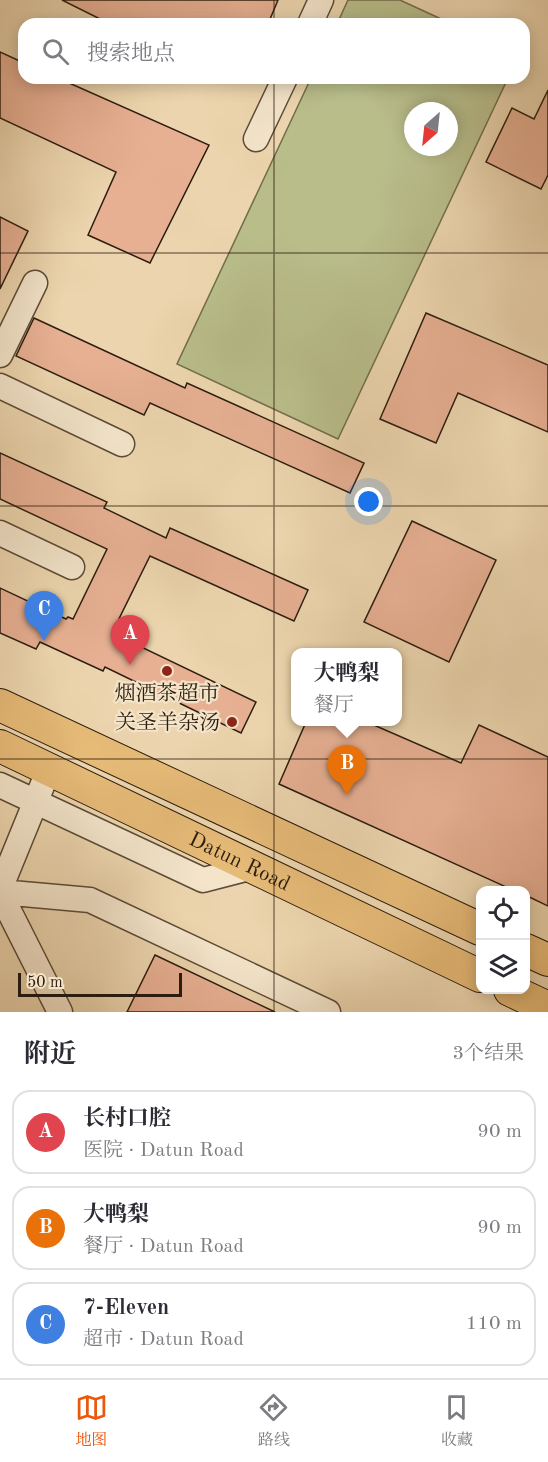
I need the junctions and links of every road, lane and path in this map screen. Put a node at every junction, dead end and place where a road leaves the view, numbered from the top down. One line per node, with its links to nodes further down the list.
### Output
1 (321, 0): 2 (street)
2 (313, 18)
3 (282, 84): 4 (street)
4 (256, 139)
5 (35, 283): 6 (street)
6 (0, 355)
7 (0, 386): 8 (street)
8 (122, 444)
9 (0, 533): 10 (street)
10 (72, 567)
11 (0, 705): 18 (main road, Datun Road)
12 (0, 746): 13 (main road, Datun Road)
13 (49, 769): 15 (street); 16 (main road, Datun Road)
14 (0, 785): 15 (street)
15 (35, 802): 16 (street); 17 (street)
16 (254, 867): 21 (main road, Datun Road)
17 (0, 891): 24 (street); 25 (street)
18 (476, 927)
19 (530, 952): 20 (main road)
20 (548, 960)
21 (476, 974)
22 (520, 994): 23 (main road)
23 (545, 1004)
24 (60, 1012)
25 (328, 1012)

